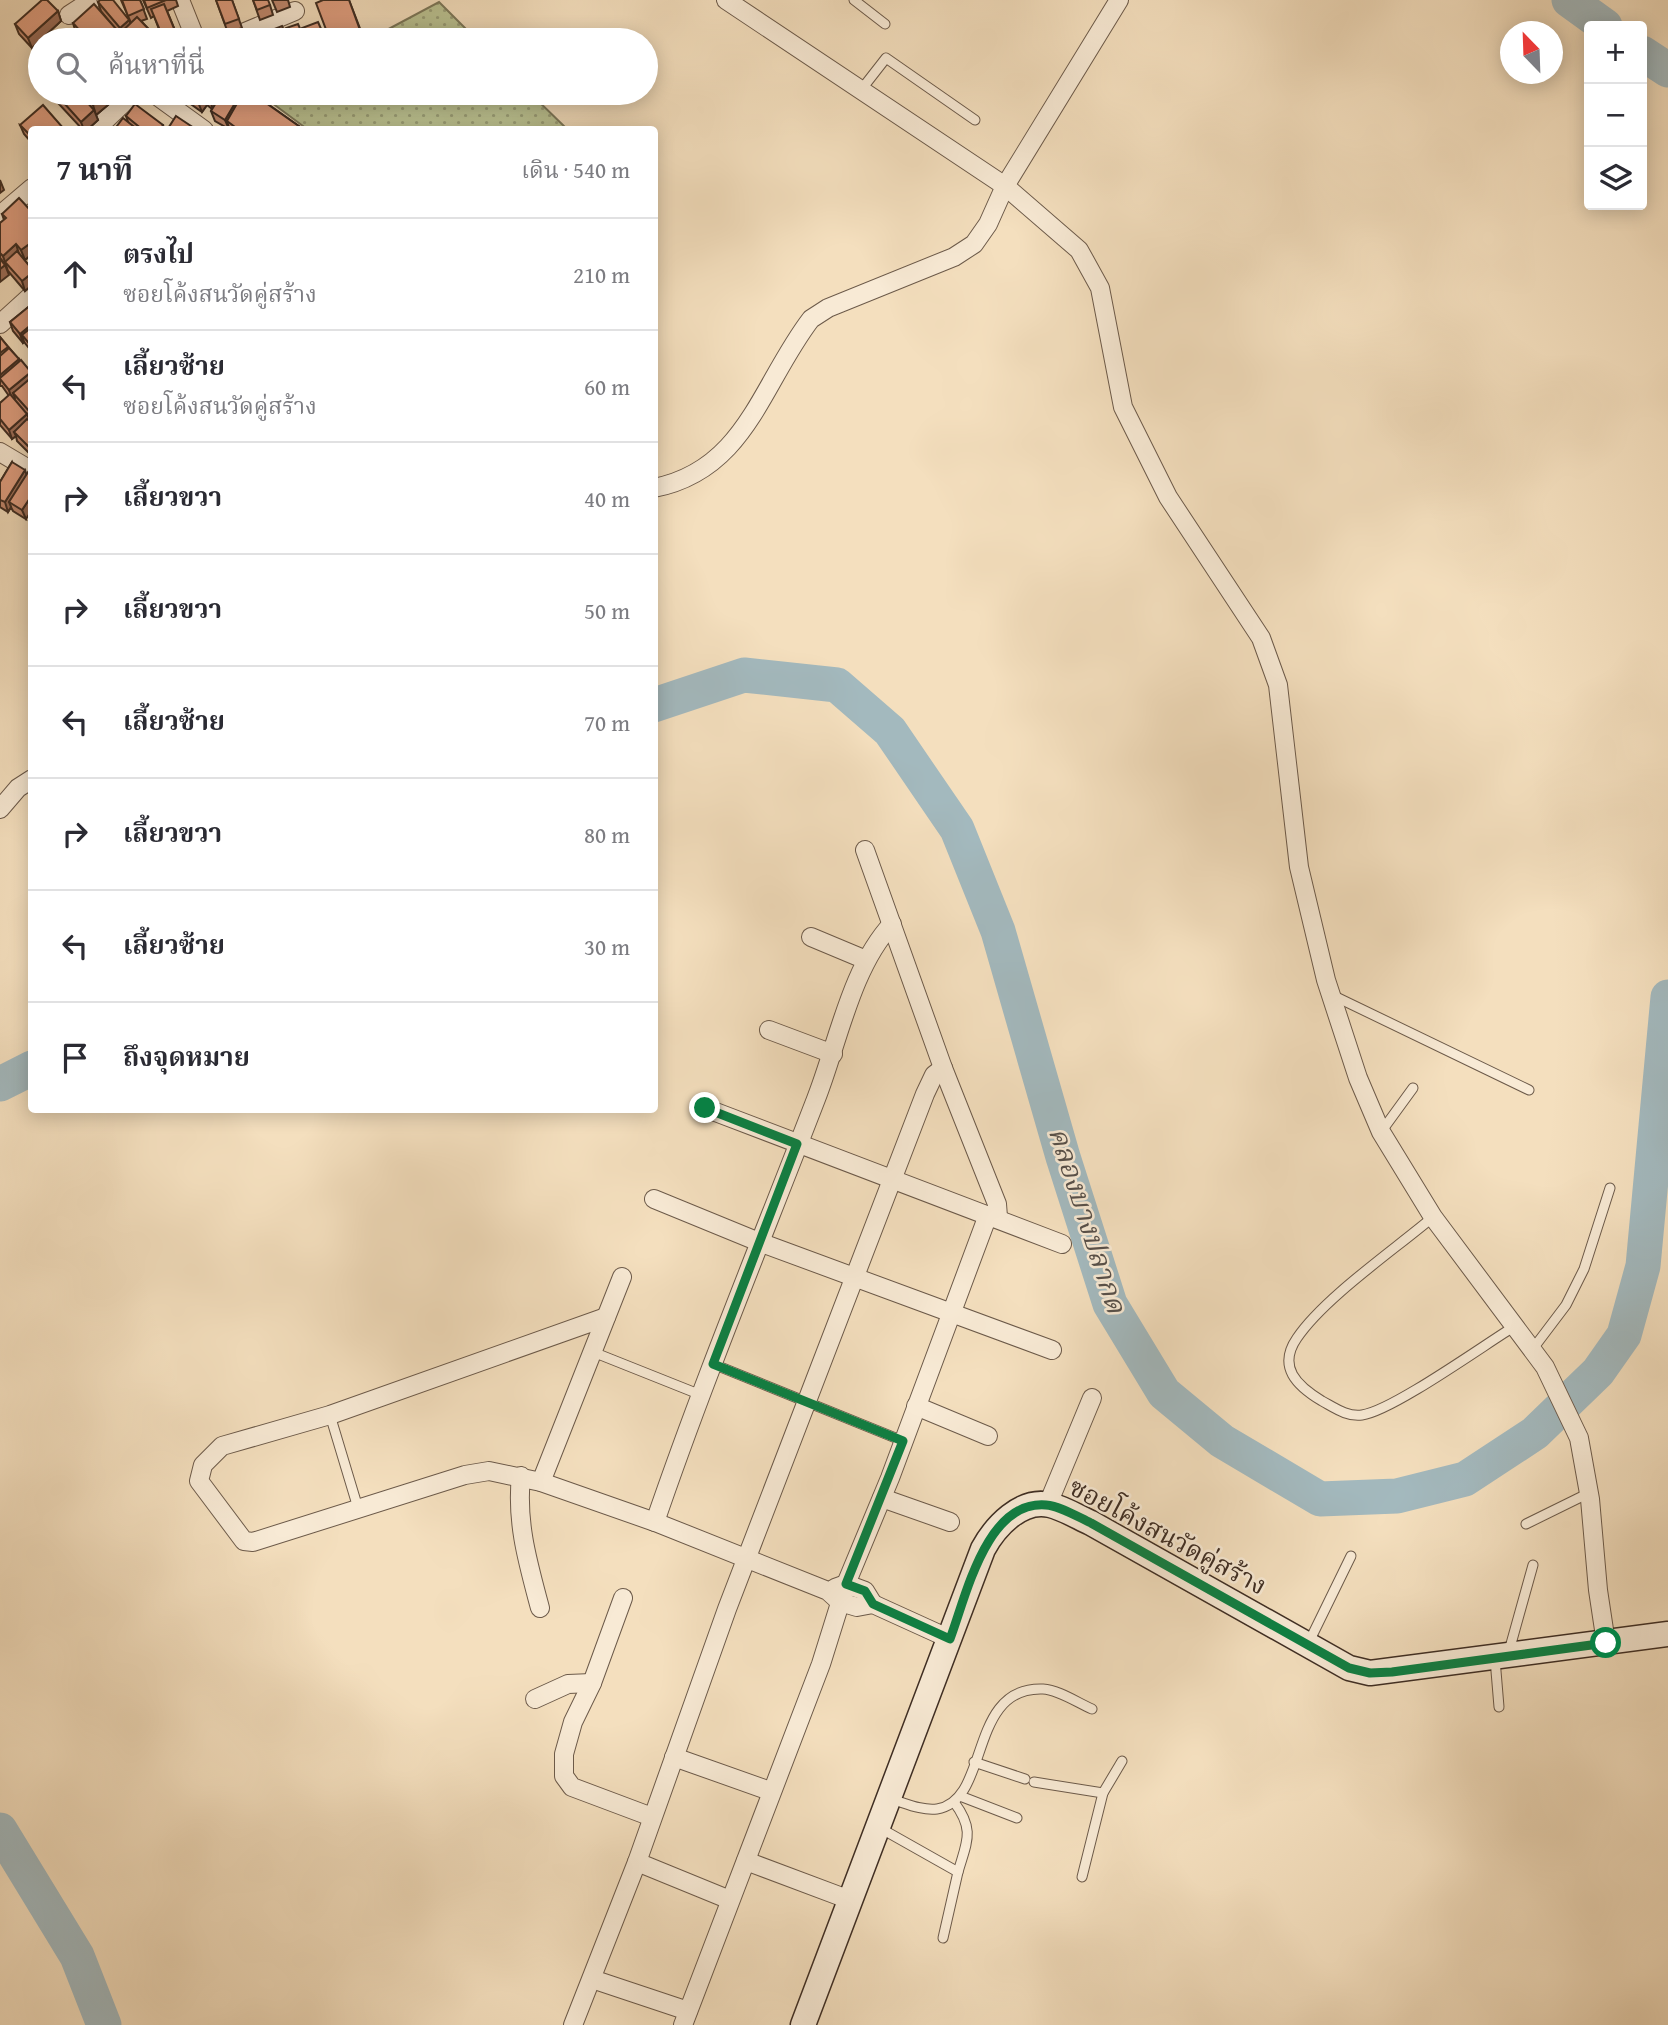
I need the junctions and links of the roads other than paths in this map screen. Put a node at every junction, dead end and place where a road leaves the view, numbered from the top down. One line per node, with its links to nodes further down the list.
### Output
1 (92, 0): 7 (street)
2 (180, 0): 9 (street)
3 (854, 0): 8 (lane)
4 (1119, 0): 17 (street)
5 (730, 1): 11 (street)
6 (295, 11): 10 (street)
7 (69, 15)
8 (885, 24)
9 (192, 28)
10 (255, 28)
11 (861, 90): 14 (lane); 17 (street)
12 (121, 105): 15 (street)
13 (170, 105): 16 (street)
14 (975, 120)
15 (99, 126)
16 (198, 126)
17 (1005, 186): 24 (street); 31 (street)
18 (28, 191): 19 (street)
19 (0, 215)
20 (28, 299): 21 (street)
21 (0, 324)
22 (0, 452): 23 (street)
23 (28, 469)
24 (658, 487)
25 (28, 782): 26 (street)
26 (0, 809)
27 (865, 850): 28 (street)
28 (892, 924): 30 (street); 34 (street)
29 (811, 937): 30 (street)
30 (866, 960): 33 (street)
31 (1330, 994): 36 (lane); 38 (street)
32 (769, 1030): 33 (street)
33 (834, 1054): 39 (street)
34 (943, 1068): 40 (street); 43 (street)
35 (1413, 1088): 38 (lane)
36 (1529, 1090)
37 (705, 1108): 39 (street)
38 (1381, 1132): 44 (street)
39 (797, 1144): 40 (street); 45 (street)
40 (892, 1181): 43 (street); 47 (street)
41 (1610, 1188): 53 (lane)
42 (654, 1199): 45 (street)
43 (993, 1216): 46 (street); 49 (street)
44 (1433, 1217): 51 (street); 51 (lane)
45 (759, 1242): 47 (street); 55 (street)
46 (1062, 1244)
47 (854, 1276): 49 (street); 58 (street)
48 (622, 1278): 50 (street)
49 (951, 1312): 52 (street); 59 (street)
50 (606, 1318): 54 (street); 60 (street)
51 (1515, 1326): 53 (street)
52 (1052, 1350)
53 (1532, 1350): 65 (street)
54 (593, 1352): 56 (lane); 64 (street)
55 (713, 1364): 56 (street); 58 (lane)
56 (701, 1395): 69 (street)
57 (1092, 1398): 67 (street)
58 (806, 1403): 62 (lane); 73 (street)
59 (916, 1406): 61 (street); 62 (street)
60 (330, 1415): 68 (lane); 68 (street)
61 (988, 1436)
62 (903, 1441): 66 (street)
63 (521, 1476): 64 (street); 68 (street); 79 (street)
64 (541, 1482): 69 (street)
65 (1589, 1493): 71 (lane); 82 (street)
66 (882, 1498): 70 (street); 75 (street)
67 (1048, 1504): 81 (street, ซอยโค้งสนวัดคู่สร้าง); 83 (street, ซอยโค้งสนวัดคู่สร้าง)
68 (358, 1508)
69 (655, 1522): 73 (street)
70 (950, 1522)
71 (1526, 1524)
72 (1351, 1556): 83 (lane)
73 (748, 1558): 76 (street); 89 (street)
74 (1533, 1565): 84 (lane)
75 (846, 1584): 76 (street); 78 (street)
76 (834, 1596): 78 (street); 92 (street)
77 (623, 1598): 85 (street)
78 (873, 1604): 81 (street)
79 (540, 1608)
80 (1668, 1634): 82 (street, ซอยโค้งสนวัดคู่สร้าง)
81 (950, 1639): 94 (street, ซอยโค้งสนวัดคู่สร้าง)
82 (1606, 1643): 84 (street, ซอยโค้งสนวัดคู่สร้าง)
83 (1307, 1646): 84 (street, ซอยโค้งสนวัดคู่สร้าง)
84 (1501, 1657): 87 (lane)
85 (592, 1683): 86 (street); 96 (street)
86 (535, 1699)
87 (1499, 1707)
88 (1092, 1709): 91 (lane)
89 (674, 1757): 92 (street); 96 (street)
90 (1122, 1761): 93 (lane)
91 (975, 1762): 93 (lane); 95 (lane)
92 (770, 1791): 99 (street)
93 (1103, 1793): 102 (lane)
94 (891, 1799): 95 (lane); 98 (street, ซอยโค้งสนวัดคู่สร้าง)
95 (957, 1799): 97 (lane); 101 (lane)
96 (652, 1817): 100 (street)
97 (1017, 1818)
98 (878, 1827): 101 (lane); 104 (street, ซอยโค้งสนวัดคู่สร้าง)
99 (746, 1861): 103 (street); 104 (street)
100 (637, 1862): 103 (street); 106 (street)
101 (958, 1871): 105 (lane)
102 (1082, 1877)
103 (730, 1900): 107 (street)
104 (850, 1900): 109 (street, ซอยโค้งสนวัดคู่สร้าง)
105 (943, 1938)
106 (592, 1979): 107 (street); 108 (street)
107 (685, 2018)
108 (573, 2025)
109 (803, 2025)

